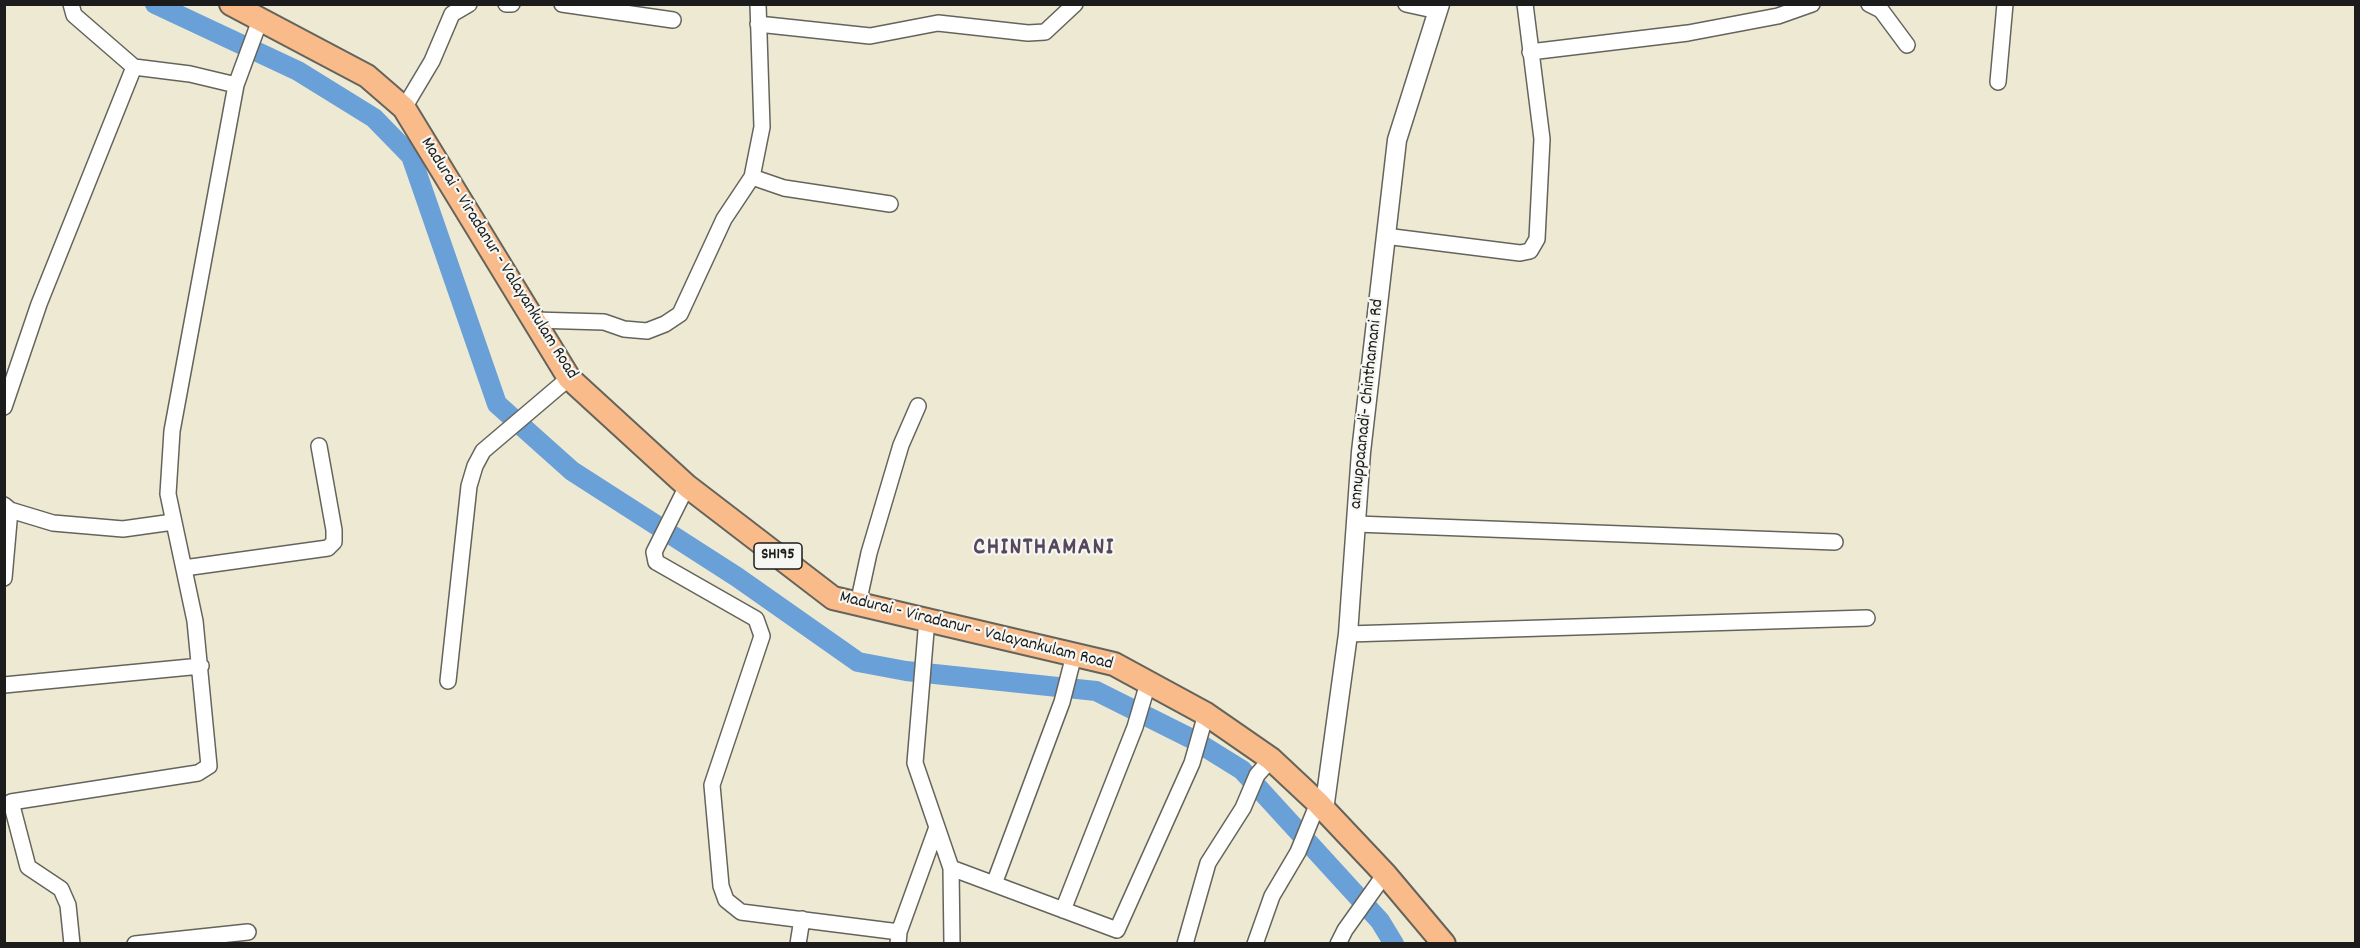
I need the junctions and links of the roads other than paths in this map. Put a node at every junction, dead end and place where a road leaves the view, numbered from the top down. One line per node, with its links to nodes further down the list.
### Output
1 (71, 4): 21 (street)
2 (231, 4): 16 (main road, Madurai - Viradanur - Valayankulam Road / SH195)
3 (469, 4): 24 (street)
4 (507, 4): 5 (street)
5 (512, 4)
6 (562, 4): 17 (street)
7 (758, 4): 18 (street)
8 (1075, 4): 18 (street)
9 (1406, 4): 14 (street)
10 (1525, 4): 20 (street)
11 (1812, 4): 15 (street)
12 (1869, 4): 19 (street)
13 (2005, 4): 22 (street)
14 (1439, 8): 27 (street, annuppaanadi- Chinthamani Rd)
15 (1778, 10): 20 (street)
16 (260, 20): 23 (street); 24 (main road, Madurai - Viradanur - Valayankulam Road / SH195)
17 (673, 20)
18 (758, 24): 25 (street)
19 (1907, 45)
20 (1530, 52): 27 (street)
21 (134, 67): 23 (street); 30 (street)
22 (1998, 82)
23 (236, 85): 35 (street)
24 (404, 108): 28 (main road, Madurai - Viradanur - Valayankulam Road / SH195)
25 (752, 177): 26 (street); 28 (street)
26 (890, 204)
27 (1385, 236): 36 (street, annuppaanadi- Chinthamani Rd)
28 (534, 320): 29 (main road, Madurai - Viradanur - Valayankulam Road / SH195)
29 (569, 378): 33 (main road, Madurai - Viradanur - Valayankulam Road / SH195); 46 (street)
30 (4, 406)
31 (918, 406): 40 (street)
32 (319, 446): 38 (street)
33 (687, 486): 40 (main road, Madurai - Viradanur - Valayankulam Road / SH195); 58 (street)
34 (7, 508): 35 (street); 39 (street)
35 (173, 522): 38 (street)
36 (1356, 524): 37 (street); 43 (street, annuppaanadi- Chinthamani Rd)
37 (1835, 542)
38 (184, 568): 44 (street)
39 (4, 578)
40 (858, 604): 42 (main road, Madurai - Viradanur - Valayankulam Road / SH195)
41 (1867, 618): 43 (street)
42 (927, 619): 45 (main road, Madurai - Viradanur - Valayankulam Road / SH195); 53 (street)
43 (1348, 634): 52 (street, annuppaanadi- Chinthamani Rd)
44 (201, 666): 47 (street); 51 (street)
45 (1072, 666): 48 (main road, Madurai - Viradanur - Valayankulam Road / SH195); 56 (street)
46 (448, 681)
47 (4, 684)
48 (1146, 694): 49 (main road, Madurai - Viradanur - Valayankulam Road / SH195); 57 (street)
49 (1204, 722): 50 (main road, Madurai - Viradanur - Valayankulam Road / SH195); 60 (street)
50 (1264, 767): 52 (main road, Madurai - Viradanur - Valayankulam Road / SH195); 67 (street)
51 (8, 800): 63 (street)
52 (1317, 813): 55 (main road, Madurai - Viradanur - Valayankulam Road / SH195); 68 (street)
53 (937, 827): 54 (street); 62 (street)
54 (951, 868): 56 (street); 66 (street)
55 (1380, 881): 61 (street); 69 (main road, Madurai - Viradanur - Valayankulam Road / SH195)
56 (994, 884): 57 (street)
57 (1063, 910): 60 (street)
58 (802, 919): 62 (street); 65 (street)
59 (248, 932): 64 (street)
60 (1115, 937)
61 (1342, 937)
62 (898, 938)
63 (72, 944)
64 (135, 944)
65 (798, 944)
66 (952, 944)
67 (1185, 944)
68 (1255, 944)
69 (1444, 944)

